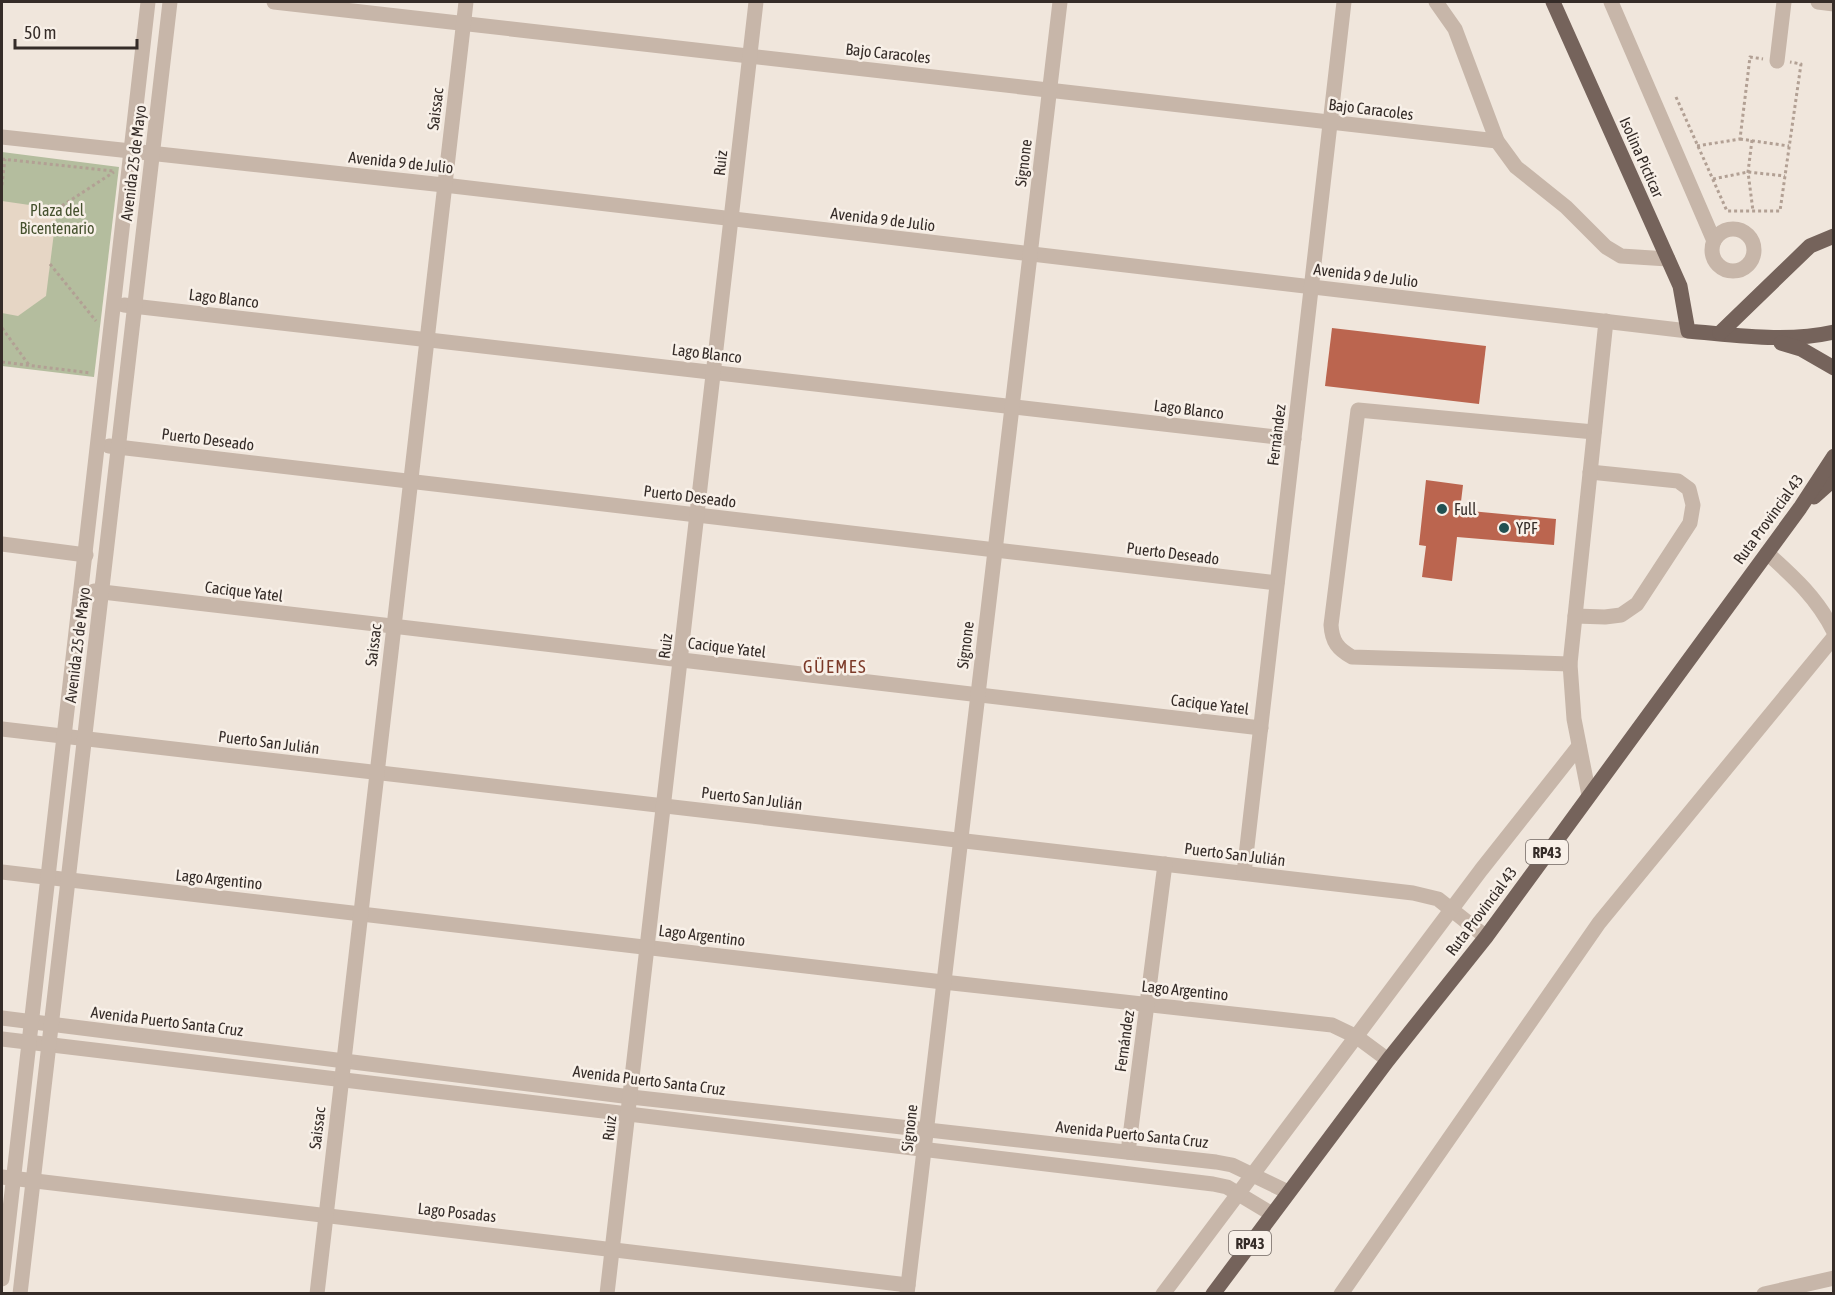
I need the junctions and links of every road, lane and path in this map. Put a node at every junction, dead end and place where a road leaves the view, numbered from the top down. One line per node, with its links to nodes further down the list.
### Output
1 (148, 2): 26 (street, Avenida 25 de Mayo)
2 (170, 2): 27 (street, Avenida 25 de Mayo)
3 (274, 2): 14 (street, Bajo Caracoles)
4 (466, 2): 14 (street, Saissac)
5 (756, 2): 15 (street, Ruiz)
6 (1060, 2): 17 (street, Signone)
7 (1344, 2): 19 (street, Fernández)
8 (1436, 2): 23 (street)
9 (1553, 2): 42 (main road, Isolina Picticar)
10 (1611, 2): 40 (street, Isolina Picticar)
11 (1784, 2): 16 (street)
12 (1818, 2): 13 (street)
13 (1833, 4)
14 (463, 23): 15 (street, Bajo Caracoles); 35 (street, Saissac)
15 (750, 56): 17 (street, Bajo Caracoles); 38 (street, Ruiz)
16 (1778, 61): 21 (path); 25 (path)
17 (1049, 90): 19 (street, Bajo Caracoles); 41 (street, Signone)
18 (1676, 98): 24 (path)
19 (1330, 122): 23 (street, Bajo Caracoles); 44 (street, Fernández)
20 (2, 137): 26 (street, Avenida 9 de Julio)
21 (1740, 139): 22 (path); 24 (path)
22 (1752, 140): 25 (path); 30 (path)
23 (1497, 141): 42 (street)
24 (1697, 146): 32 (path)
25 (1789, 146): 31 (path)
26 (130, 152): 27 (street, Avenida 9 de Julio); 45 (street, Avenida 25 de Mayo)
27 (152, 154): 35 (street, Avenida 9 de Julio); 46 (street, Avenida 25 de Mayo)
28 (3, 159): 29 (path); 34 (path)
29 (115, 172): 33 (path); 36 (path)
30 (1748, 172): 31 (path); 32 (path); 37 (path)
31 (1785, 176): 37 (path)
32 (1713, 179): 37 (path)
33 (114, 183)
34 (2, 185)
35 (444, 185): 38 (street, Avenida 9 de Julio); 54 (street, Saissac)
36 (57, 209)
37 (1754, 211)
38 (732, 220): 41 (street, Avenida 9 de Julio); 59 (street, Ruiz)
39 (1833, 236): 52 (main road)
40 (1714, 241)
41 (1030, 254): 44 (street, Avenida 9 de Julio); 60 (street, Signone)
42 (1668, 258): 50 (main road, Isolina Picticar)
43 (50, 264): 47 (path)
44 (1311, 286): 48 (street, Avenida 9 de Julio); 62 (street, Fernández)
45 (115, 304): 46 (street, Lago Blanco); 63 (street, Avenida 25 de Mayo)
46 (134, 306): 54 (street, Lago Blanco); 64 (street, Avenida 25 de Mayo)
47 (99, 311)
48 (1606, 321): 50 (street, Avenida 9 de Julio); 61 (street)
49 (2, 328): 57 (path)
50 (1688, 331): 52 (main road, Avenida 9 de Julio)
51 (1833, 332): 53 (main road)
52 (1720, 333): 53 (main road, Avenida 9 de Julio)
53 (1761, 338): 58 (main road)
54 (426, 339): 59 (street, Lago Blanco); 68 (street, Saissac)
55 (2, 362): 57 (path)
56 (93, 363): 57 (path)
57 (29, 365)
58 (1833, 368)
59 (714, 372): 60 (street, Lago Blanco); 70 (street, Ruiz)
60 (1012, 407): 62 (street, Lago Blanco); 72 (street, Signone)
61 (1594, 432): 66 (street); 83 (street)
62 (1294, 439): 75 (street, Fernández)
63 (99, 445): 64 (street, Puerto Deseado); 74 (street, Avenida 25 de Mayo)
64 (118, 447): 68 (street, Puerto Deseado); 77 (street, Avenida 25 de Mayo)
65 (1833, 456): 69 (main road, Ruta Provincial 43 / RP43)
66 (1590, 472): 78 (street); 78 (street)
67 (1833, 479): 69 (main road, RP43)
68 (410, 481): 70 (street, Puerto Deseado); 79 (street, Saissac)
69 (1800, 508): 73 (main road, Ruta Provincial 43 / RP43)
70 (698, 515): 72 (street, Puerto Deseado); 82 (street, Ruiz)
71 (2, 544): 74 (street)
72 (995, 550): 75 (street, Puerto Deseado); 84 (street, Signone)
73 (1767, 553): 80 (street); 91 (main road, Ruta Provincial 43 / RP43)
74 (86, 555): 76 (street, Avenida 25 de Mayo)
75 (1277, 583): 85 (street, Fernández)
76 (82, 590): 77 (street, Cacique Yatel); 87 (street, Avenida 25 de Mayo)
77 (101, 592): 79 (street, Cacique Yatel); 88 (street, Avenida 25 de Mayo)
78 (1575, 616): 83 (street)
79 (393, 626): 82 (street, Cacique Yatel); 90 (street, Saissac)
80 (1833, 632)
81 (1833, 637): 136 (street)
82 (681, 660): 84 (street, Cacique Yatel); 92 (street, Ruiz)
83 (1570, 664): 89 (street)
84 (978, 695): 85 (street, Cacique Yatel); 93 (street, Signone)
85 (1261, 728): 96 (street, Fernández)
86 (2, 729): 87 (street, Puerto San Julián)
87 (65, 736): 88 (street, Puerto San Julián); 97 (street, Avenida 25 de Mayo)
88 (84, 738): 90 (street, Puerto San Julián); 98 (street, Avenida 25 de Mayo)
89 (1579, 746): 91 (street); 99 (street)
90 (376, 772): 92 (street, Puerto San Julián); 100 (street, Saissac)
91 (1588, 795): 101 (main road, Ruta Provincial 43 / RP43)
92 (664, 806): 93 (street, Puerto San Julián); 102 (street, Ruiz)
93 (961, 841): 94 (street, Puerto San Julián); 103 (street, Signone)
94 (1165, 864): 96 (street, Puerto San Julián); 104 (street, Fernández)
95 (2, 872): 97 (street, Lago Argentino)
96 (1244, 873): 99 (street, Puerto San Julián)
97 (48, 877): 98 (street, Lago Argentino); 106 (street, Avenida 25 de Mayo)
98 (67, 880): 100 (street, Lago Argentino); 107 (street, Avenida 25 de Mayo)
99 (1453, 911): 101 (street, Puerto San Julián); 108 (street)
100 (359, 912): 102 (street, Lago Argentino); 113 (street, Saissac)
101 (1486, 937): 112 (main road, Ruta Provincial 43 / RP43)
102 (646, 946): 103 (street, Lago Argentino); 115 (street, Ruiz)
103 (943, 982): 104 (street, Lago Argentino); 117 (street, Signone)
104 (1148, 1004): 108 (street, Lago Argentino); 119 (street, Fernández)
105 (2, 1018): 106 (street, Avenida Puerto Santa Cruz)
106 (32, 1022): 107 (street, Avenida Puerto Santa Cruz); 110 (street, Avenida 25 de Mayo)
107 (51, 1024): 111 (street, Avenida 25 de Mayo); 113 (street, Avenida Puerto Santa Cruz)
108 (1357, 1037): 112 (street, Lago Argentino); 120 (street)
109 (2, 1039): 110 (street)
110 (29, 1042): 111 (street); 121 (street, Avenida 25 de Mayo)
111 (48, 1044): 114 (street); 122 (street, Avenida 25 de Mayo)
112 (1388, 1060): 123 (main road, Ruta Provincial 43 / RP43)
113 (342, 1062): 114 (street, Saissac); 115 (street, Avenida Puerto Santa Cruz)
114 (341, 1081): 116 (street); 126 (street, Saissac)
115 (631, 1097): 116 (street, Ruiz); 117 (street, Avenida Puerto Santa Cruz)
116 (628, 1115): 118 (street); 127 (street, Ruiz)
117 (927, 1130): 118 (street, Signone); 119 (street, Avenida Puerto Santa Cruz)
118 (926, 1150): 124 (street); 130 (street, Signone)
119 (1128, 1152): 120 (street, Avenida Puerto Santa Cruz)
120 (1252, 1175): 123 (street, Avenida Puerto Santa Cruz); 124 (street)
121 (8, 1178): 122 (street, Lago Posadas); 129 (street, Avenida 25 de Mayo)
122 (33, 1181): 126 (street, Lago Posadas); 131 (street, Avenida 25 de Mayo)
123 (1288, 1192): 125 (main road, Ruta Provincial 43 / RP43)
124 (1238, 1193): 125 (street); 134 (street)
125 (1272, 1214): 135 (main road, Ruta Provincial 43 / RP43)
126 (325, 1215): 127 (street, Lago Posadas); 132 (street, Saissac)
127 (613, 1248): 130 (street, Lago Posadas); 133 (street, Ruiz)
128 (1833, 1278): 137 (street)
129 (2, 1279)
130 (907, 1289)
131 (20, 1293)
132 (317, 1293)
133 (607, 1293)
134 (1163, 1293)
135 (1213, 1293)
136 (1341, 1293)
137 (1764, 1293)

